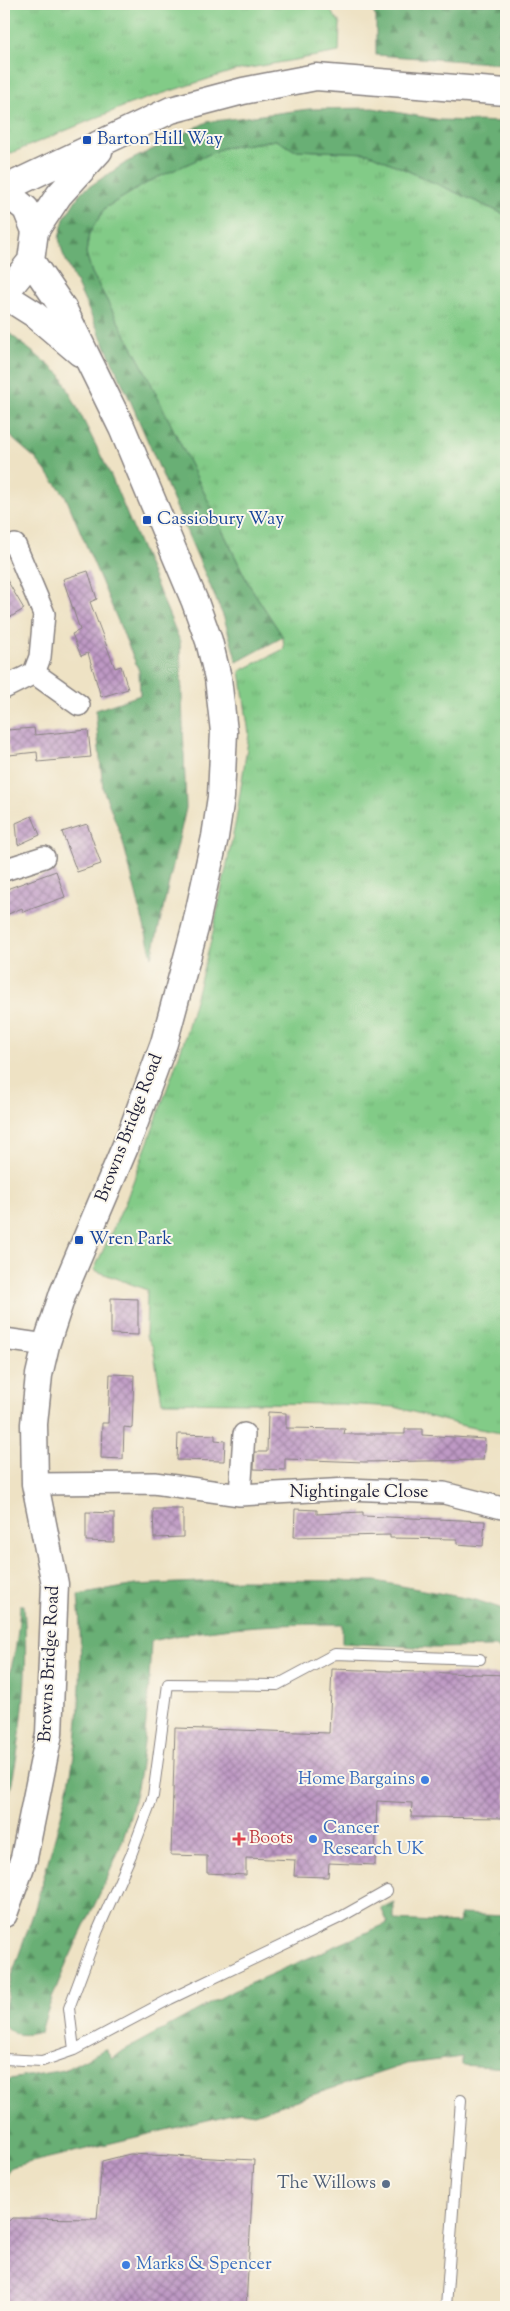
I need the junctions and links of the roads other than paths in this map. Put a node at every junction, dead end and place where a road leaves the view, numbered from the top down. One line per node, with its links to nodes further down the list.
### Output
1 (506, 92): 2 (street)
2 (108, 142): 3 (street); 4 (street)
3 (4, 190): 4 (street)
4 (34, 231): 5 (street)
5 (31, 261): 6 (street); 8 (street, Browns Bridge Road)
6 (4, 288)
7 (4, 295): 8 (street, Browns Bridge Road)
8 (87, 358): 16 (street, Browns Bridge Road)
9 (15, 545): 10 (street)
10 (34, 673): 11 (street); 12 (street)
11 (4, 688)
12 (79, 705)
13 (44, 857): 14 (street)
14 (4, 870)
15 (4, 1338): 16 (street)
16 (46, 1345): 18 (street, Browns Bridge Road)
17 (244, 1434): 19 (street)
18 (35, 1484): 19 (street, Nightingale Close); 23 (street, Browns Bridge Road)
19 (240, 1495): 20 (street, Nightingale Close)
20 (506, 1509)
21 (480, 1659): 24 (lane)
22 (387, 1891): 24 (lane)
23 (4, 1914)
24 (74, 2050): 25 (lane)
25 (4, 2059)
26 (461, 2100): 27 (lane)
27 (446, 2307)

